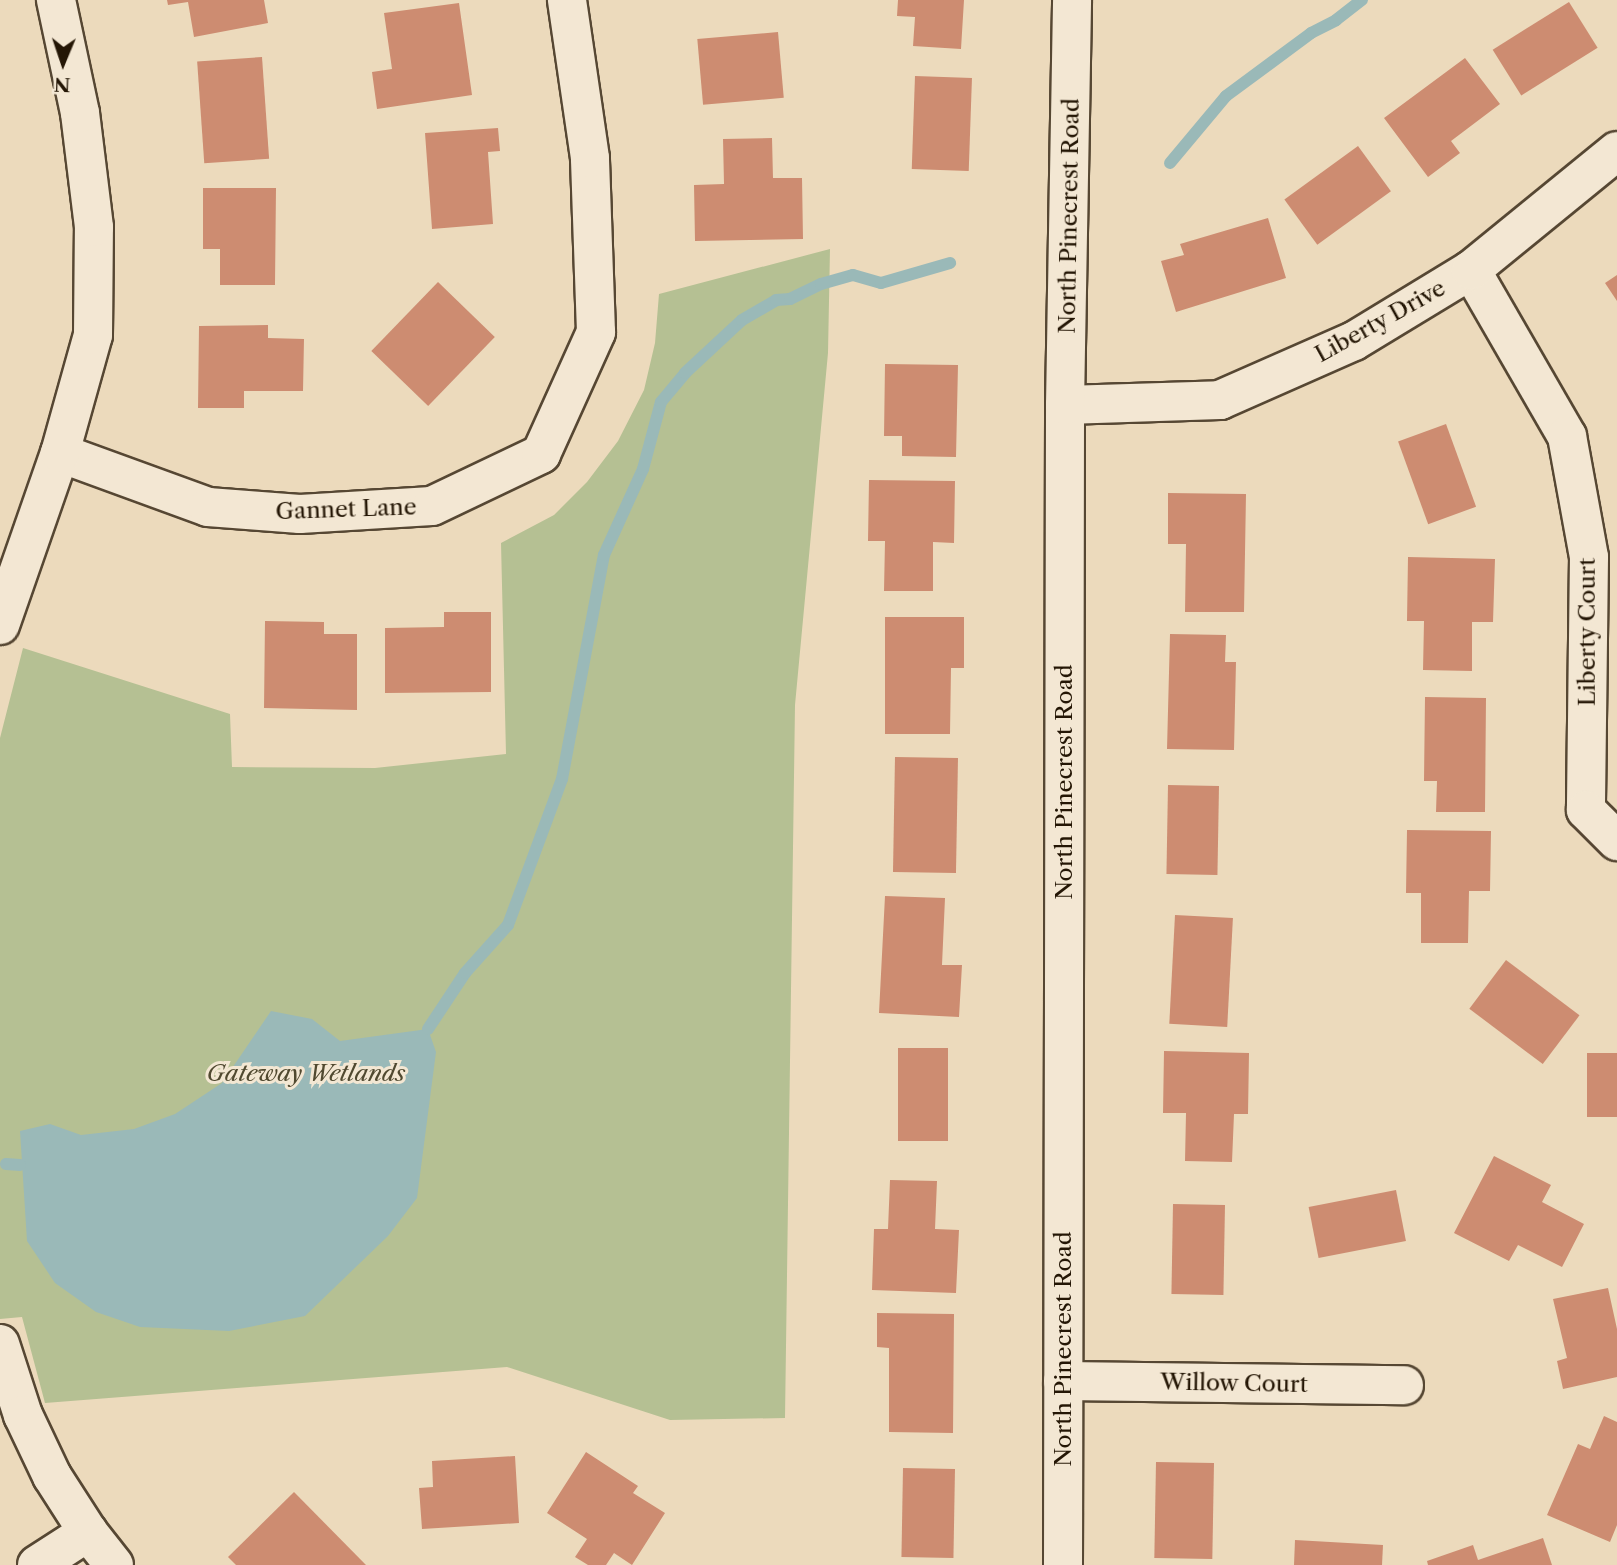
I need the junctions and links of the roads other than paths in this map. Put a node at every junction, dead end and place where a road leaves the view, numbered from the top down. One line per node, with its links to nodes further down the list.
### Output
1 (56, 0): 7 (street)
2 (567, 0): 7 (street, Gannet Lane)
3 (1072, 0): 6 (street, North Pinecrest Road)
4 (1617, 151): 5 (street, Liberty Drive)
5 (1471, 270): 6 (street, Liberty Drive); 9 (street, Liberty Court)
6 (1065, 405): 11 (street, North Pinecrest Road)
7 (61, 453): 8 (street)
8 (0, 625)
9 (1617, 841)
10 (0, 1344): 13 (street)
11 (1063, 1381): 12 (street, Willow Court); 16 (street, North Pinecrest Road)
12 (1404, 1385)
13 (88, 1532): 14 (street); 15 (street)
14 (37, 1565)
15 (114, 1565)
16 (1063, 1565)

